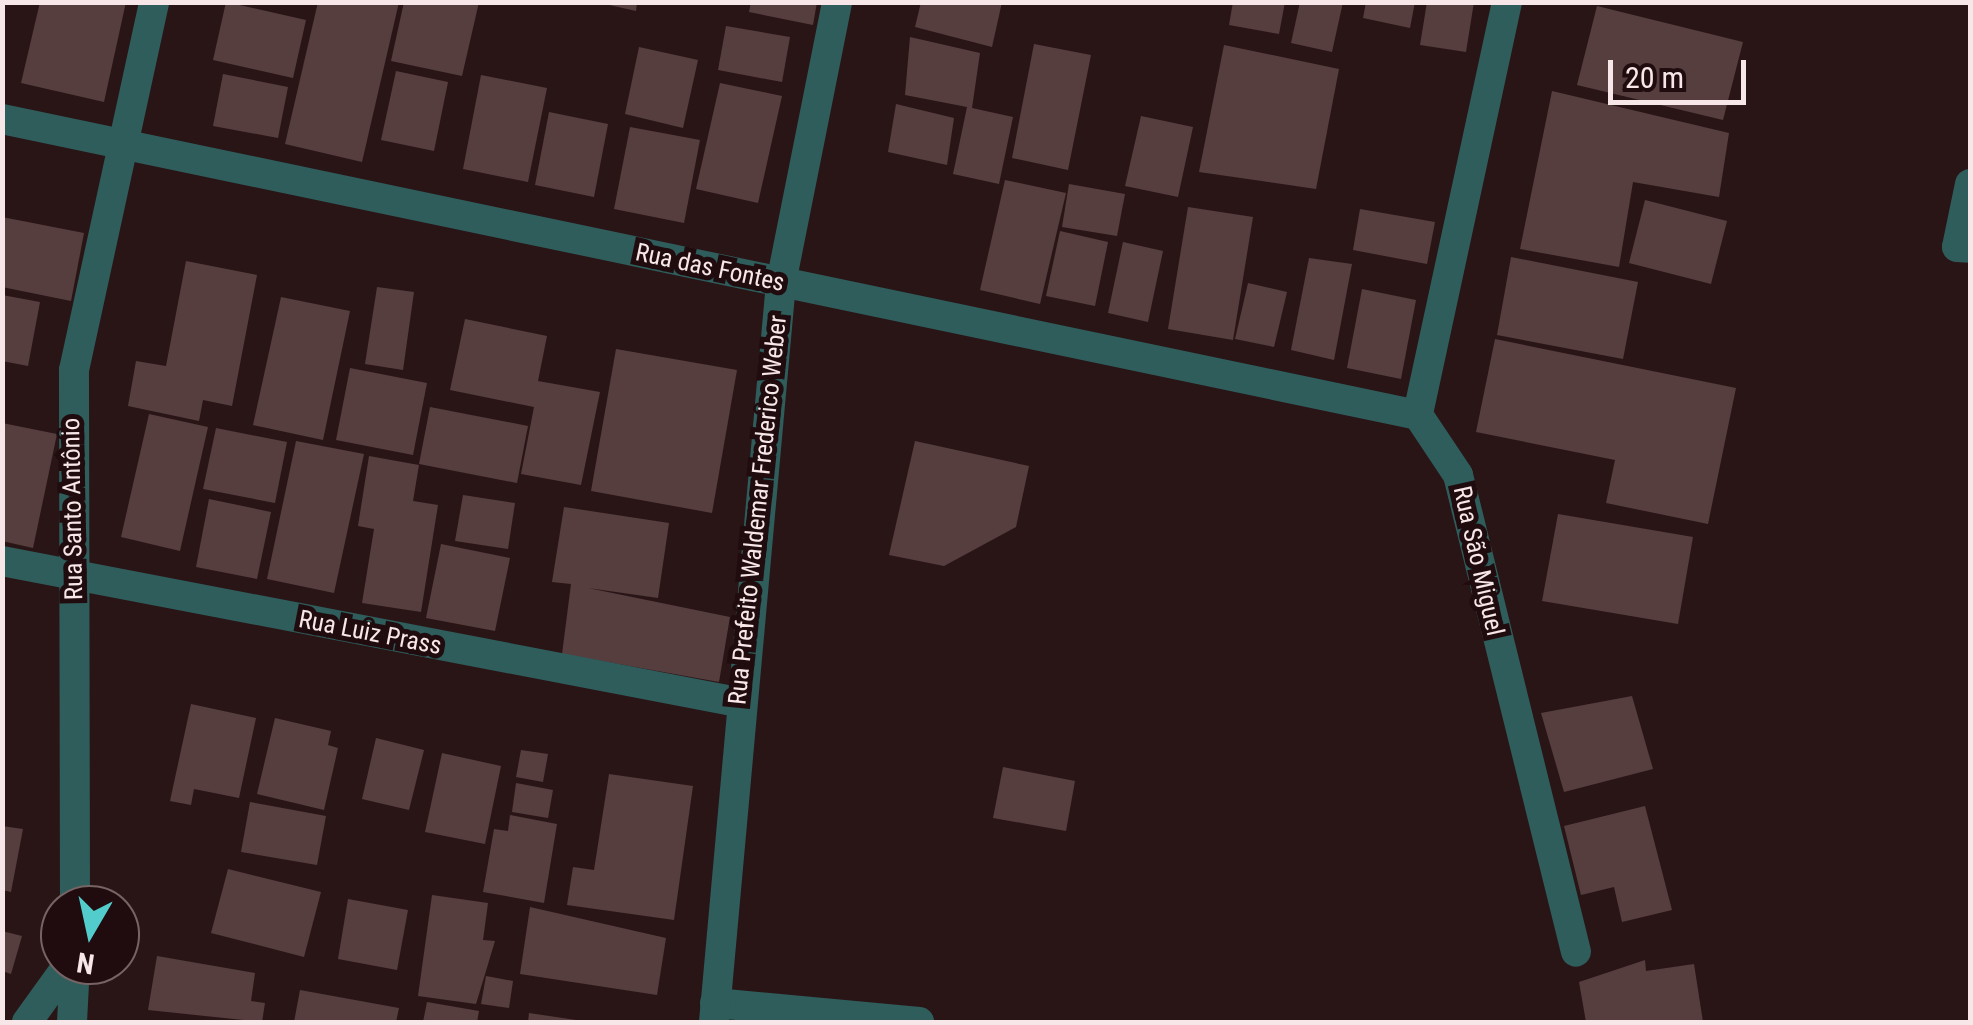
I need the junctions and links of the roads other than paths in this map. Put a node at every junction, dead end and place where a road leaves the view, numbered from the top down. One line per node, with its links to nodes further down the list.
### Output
1 (154, 2): 5 (street, Rua Santo Antônio)
2 (837, 2): 8 (street, Rua Prefeito Waldemar Frederico Weber)
3 (1507, 2): 9 (street)
4 (2, 118): 5 (street, Rua das Fontes)
5 (122, 143): 8 (street, Rua das Fontes); 11 (street, Rua Santo Antônio)
6 (1970, 184): 7 (street)
7 (1964, 248)
8 (781, 283): 9 (street, Rua das Fontes); 12 (street, Rua Prefeito Waldemar Frederico Weber)
9 (1418, 415): 14 (street, Rua São Miguel)
10 (2, 562): 11 (street, Rua Luiz Prass)
11 (75, 577): 12 (street, Rua Luiz Prass); 13 (street, Rua Santo Antônio)
12 (738, 702): 17 (street, Rua Prefeito Waldemar Frederico Weber)
13 (75, 885)
14 (1576, 952)
15 (56, 985): 19 (street)
16 (71, 985): 20 (street)
17 (715, 1013): 18 (street)
18 (830, 1018): 21 (street)
19 (28, 1022)
20 (72, 1022)
21 (919, 1022)

